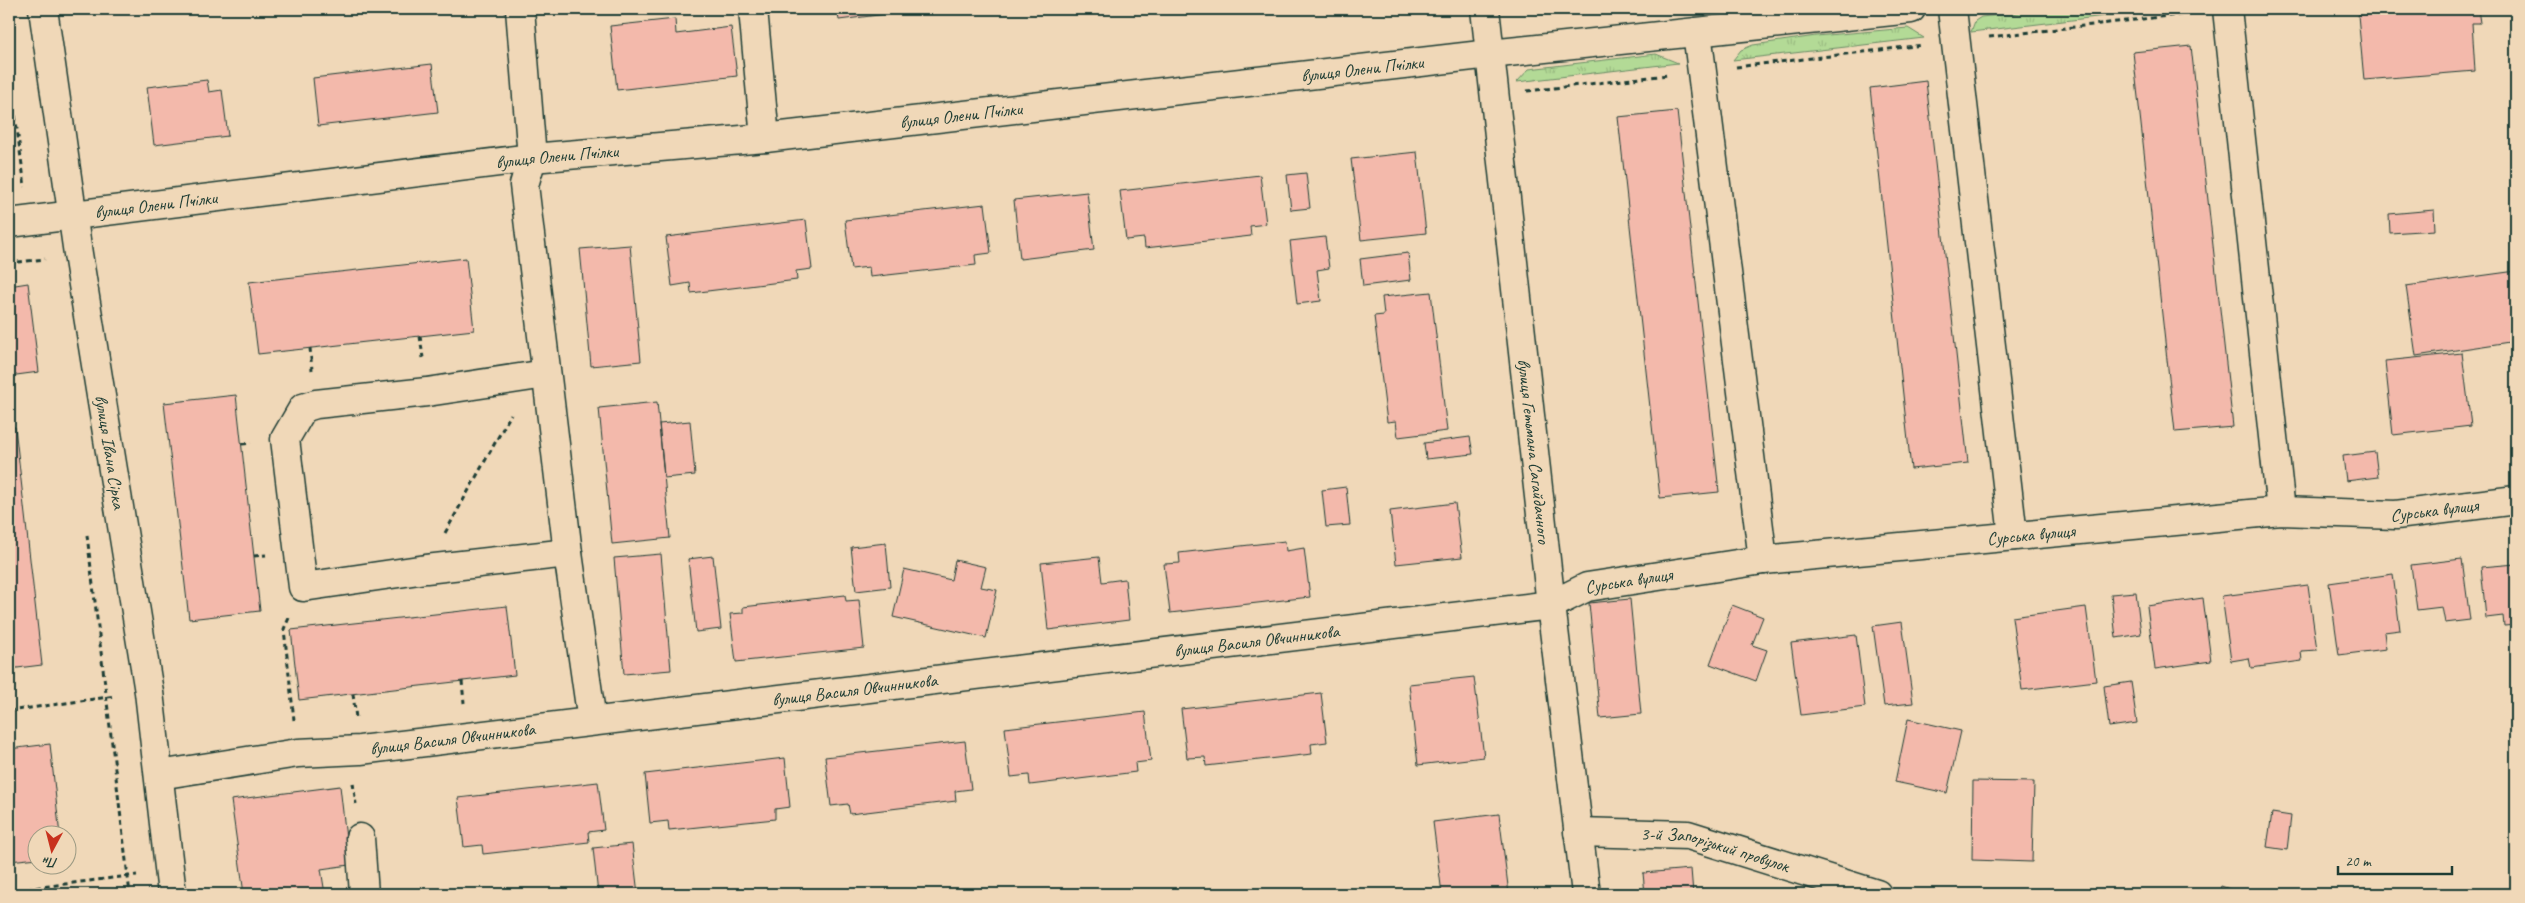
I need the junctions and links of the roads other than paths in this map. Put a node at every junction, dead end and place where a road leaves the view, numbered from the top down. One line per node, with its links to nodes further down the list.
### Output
1 (43, 9): 12 (street, вулиця Івана Сірка)
2 (520, 9): 11 (street)
3 (752, 9): 10 (street)
4 (1485, 9): 9 (street, вулиця Гетьмана Сагайдачного)
5 (1911, 9): 8 (street, вулиця Олени Пчілки)
6 (1952, 9): 17 (street)
7 (2227, 9): 16 (street)
8 (1697, 32): 9 (street, вулиця Олени Пчілки); 19 (street)
9 (1490, 54): 10 (street, вулиця Олени Пчілки); 20 (street, вулиця Гетьмана Сагайдачного)
10 (764, 138): 11 (street, вулиця Олени Пчілки)
11 (532, 158): 12 (street, вулиця Олени Пчілки); 14 (street)
12 (73, 214): 13 (street, вулиця Олени Пчілки); 22 (street, вулиця Івана Сірка)
13 (21, 221)
14 (537, 375): 18 (street); 18 (street)
15 (2516, 500): 16 (street, Сурська вулиця)
16 (2281, 511): 17 (street, Сурська вулиця)
17 (2013, 536): 19 (street, Сурська вулиця)
18 (568, 553): 21 (street)
19 (1763, 560): 20 (street, Сурська вулиця)
20 (1551, 605): 21 (street, вулиця Василя Овчинникова); 23 (street, вулиця Гетьмана Сагайдачного)
21 (592, 721): 22 (street, вулиця Василя Овчинникова)
22 (159, 776): 25 (street, вулиця Івана Сірка)
23 (1578, 832): 27 (street, вулиця Гетьмана Сагайдачного); 28 (street, 3-й Запорізький провулок)
24 (360, 838): 26 (street)
25 (171, 883)
26 (364, 894)
27 (1586, 894)
28 (1877, 894)

